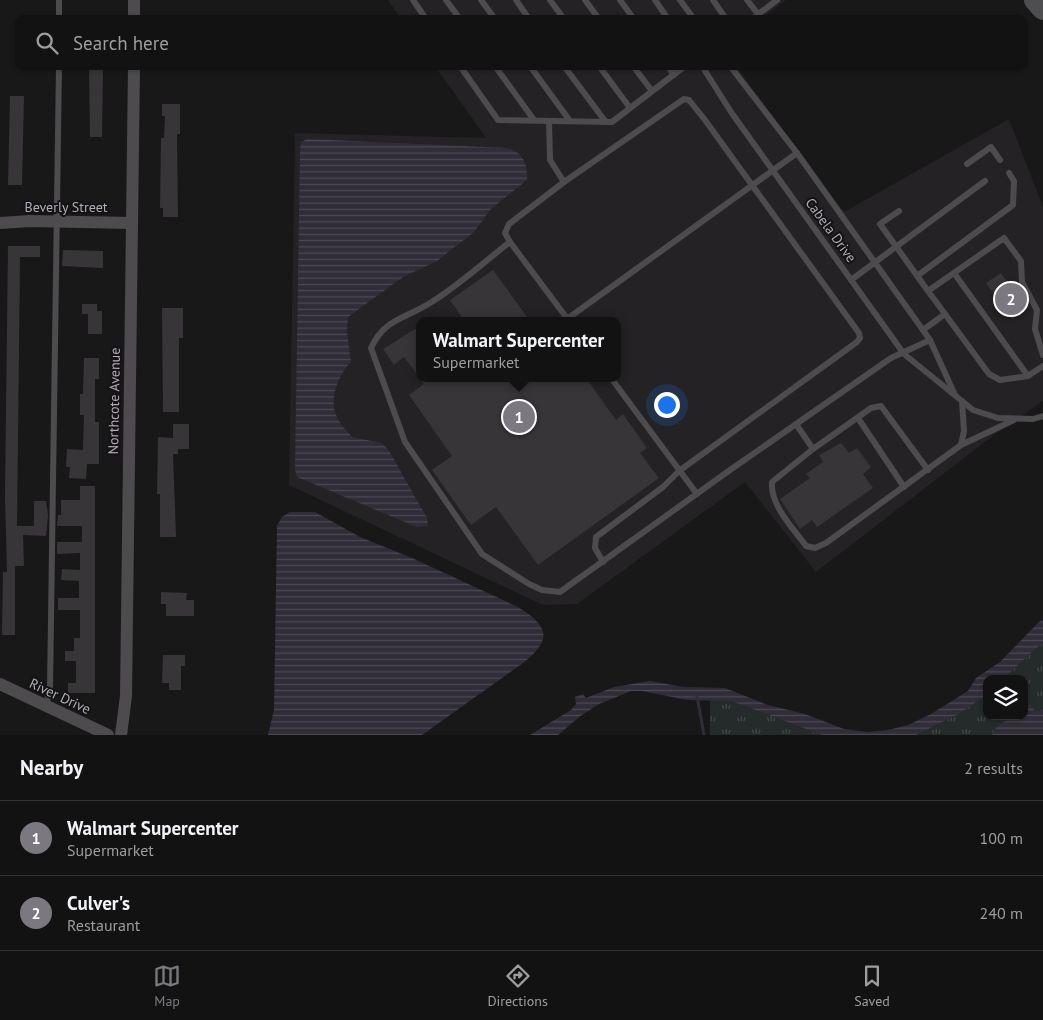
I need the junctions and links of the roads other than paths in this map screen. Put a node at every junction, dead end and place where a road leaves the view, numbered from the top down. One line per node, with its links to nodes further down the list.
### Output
1 (59, 0): 17 (lane)
2 (134, 0): 18 (street)
3 (413, 0): 19 (lane)
4 (446, 0): 20 (lane)
5 (481, 0): 21 (lane)
6 (516, 0): 22 (lane)
7 (550, 0): 23 (lane)
8 (585, 0): 24 (lane)
9 (620, 0): 25 (lane)
10 (655, 0): 26 (lane)
11 (680, 0): 27 (lane)
12 (713, 0): 28 (lane)
13 (747, 0): 29 (lane)
14 (777, 0): 30 (lane)
15 (1035, 0): 16 (highway)
16 (1043, 8)
17 (59, 15)
18 (134, 15)
19 (423, 15)
20 (457, 15)
21 (492, 15)
22 (526, 15)
23 (561, 15)
24 (596, 15)
25 (631, 15)
26 (665, 15)
27 (691, 15)
28 (723, 15)
29 (754, 15)
30 (758, 15)
31 (59, 70): 59 (lane)
32 (134, 70): 60 (street, Northcote Avenue)
33 (463, 70): 46 (lane)
34 (498, 70): 46 (lane)
35 (533, 70): 48 (lane)
36 (567, 70): 49 (lane)
37 (602, 70): 45 (lane)
38 (636, 70): 44 (lane)
39 (671, 70): 43 (lane)
40 (680, 70): 43 (lane)
41 (705, 70): 53 (lane, Cabela Drive)
42 (733, 70): 50 (lane, Cabela Drive)
43 (674, 74): 44 (lane)
44 (652, 92): 45 (lane)
45 (630, 108): 49 (lane)
46 (534, 120): 47 (lane)
47 (549, 120): 48 (lane); 56 (lane)
48 (570, 121): 49 (lane)
49 (605, 122)
50 (796, 154): 53 (lane); 64 (lane, Cabela Drive)
51 (1000, 160): 52 (lane)
52 (967, 164)
53 (773, 170): 57 (lane); 67 (lane, Cabela Drive)
54 (1009, 173): 66 (lane)
55 (985, 181): 63 (lane)
56 (564, 182): 57 (lane); 62 (lane)
57 (752, 185): 72 (lane); 90 (lane)
58 (900, 211): 63 (lane)
59 (57, 222): 60 (street, Beverly Street); 61 (street, Beverly Street); 95 (lane)
60 (132, 223): 97 (street, Northcote Avenue)
61 (0, 224)
62 (510, 242): 71 (lane); 93 (lane)
63 (895, 247): 64 (lane); 66 (lane)
64 (874, 262): 67 (lane); 74 (lane, Cabela Drive)
65 (954, 273): 68 (lane); 69 (lane); 79 (lane)
66 (917, 276): 68 (lane)
67 (851, 280): 76 (lane, Cabela Drive)
68 (928, 291): 70 (lane)
69 (1037, 310): 73 (lane); 77 (lane)
70 (945, 314): 74 (lane); 79 (lane)
71 (566, 317)
72 (572, 317)
73 (1043, 324)
74 (923, 330): 75 (lane, Cabela Drive)
75 (930, 340): 76 (lane); 81 (lane, Cabela Drive)
76 (904, 354): 81 (lane, Cabela Drive); 86 (lane)
77 (1043, 355)
78 (1043, 366): 79 (lane)
79 (1028, 376)
80 (614, 382): 90 (lane)
81 (955, 396): 82 (lane, Cabela Drive)
82 (962, 401): 85 (lane, Cabela Drive); 87 (lane)
83 (1043, 416): 85 (lane, Cabela Drive)
84 (858, 418): 88 (lane); 89 (lane); 91 (lane)
85 (1015, 419): 87 (lane)
86 (796, 424): 88 (lane); 92 (lane)
87 (961, 445): 89 (lane)
88 (813, 449): 91 (lane)
89 (928, 470): 91 (lane)
90 (679, 471): 92 (lane); 93 (lane)
91 (904, 487)
92 (697, 494): 93 (lane)
93 (603, 562)
94 (0, 684): 95 (street, River Drive)
95 (46, 705): 96 (street, River Drive)
96 (108, 735)
97 (121, 735)

